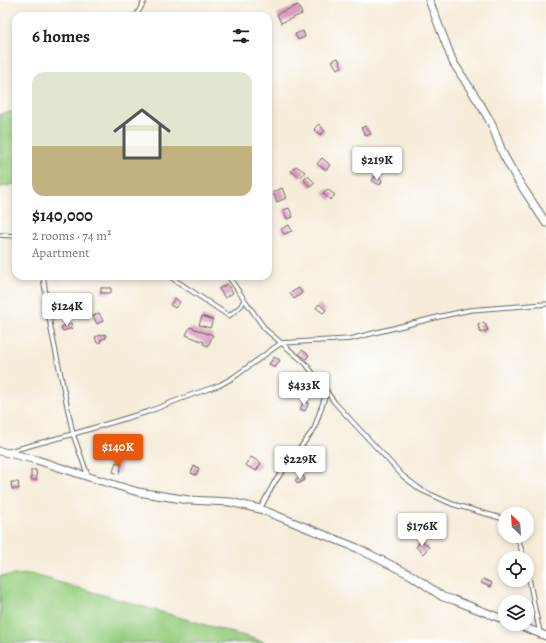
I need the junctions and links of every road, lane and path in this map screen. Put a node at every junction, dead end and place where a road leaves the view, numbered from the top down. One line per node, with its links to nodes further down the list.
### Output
1 (145, 0): 3 (lane)
2 (429, 0): 4 (street)
3 (138, 12)
4 (546, 223)
5 (0, 235): 6 (lane)
6 (12, 236)
7 (44, 280): 14 (lane)
8 (175, 280): 10 (lane)
9 (231, 280): 10 (lane)
10 (244, 300): 12 (lane)
11 (546, 304): 12 (lane)
12 (281, 343): 13 (lane); 14 (lane)
13 (327, 391): 17 (lane); 18 (lane)
14 (72, 434): 15 (lane); 16 (lane)
15 (3, 452): 16 (street)
16 (89, 477): 17 (street)
17 (260, 509): 20 (street)
18 (498, 517)
19 (531, 587): 22 (lane)
20 (498, 617)
21 (533, 631): 22 (street)
22 (543, 635)

